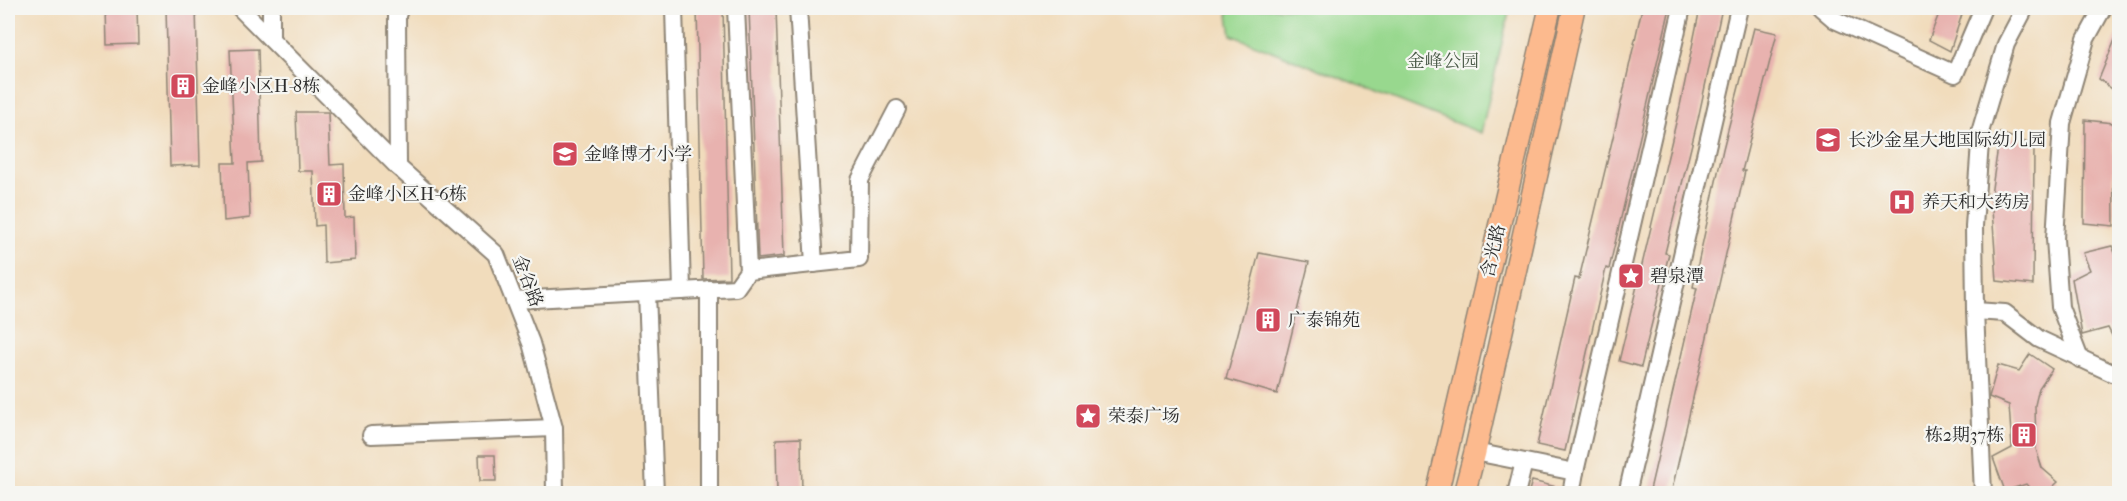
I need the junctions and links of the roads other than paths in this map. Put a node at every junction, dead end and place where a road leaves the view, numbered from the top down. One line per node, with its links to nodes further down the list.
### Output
1 (240, 8): 15 (street, 金谷路)
2 (271, 8): 15 (street)
3 (400, 8): 17 (street)
4 (675, 8): 21 (street)
5 (736, 8): 19 (street)
6 (798, 8): 18 (street)
7 (1550, 8): 35 (main road, 含光路)
8 (1575, 8): 29 (main road, 含光路)
9 (1682, 8): 31 (street)
10 (1739, 8): 39 (street)
11 (1821, 8): 12 (street)
12 (1983, 8)
13 (2025, 8): 24 (street)
14 (2103, 8): 25 (street)
15 (272, 39): 17 (street, 金谷路)
16 (897, 109): 18 (street)
17 (399, 167): 23 (street, 金谷路)
18 (814, 264): 19 (street)
19 (748, 271): 20 (street)
20 (709, 289): 21 (street); 34 (street)
21 (682, 291): 22 (street)
22 (647, 293): 23 (street); 33 (street)
23 (514, 300): 27 (street, 金谷路)
24 (1975, 311): 25 (street); 40 (street)
25 (2079, 359): 26 (street)
26 (2120, 374)
27 (554, 428): 28 (street); 32 (street, 金谷路)
28 (371, 435)
29 (1475, 452): 30 (street); 36 (main road, 含光路)
30 (1524, 462): 31 (street); 37 (street)
31 (1575, 472): 38 (street)
32 (555, 494)
33 (655, 494)
34 (709, 494)
35 (1437, 494)
36 (1464, 494)
37 (1516, 494)
38 (1571, 494)
39 (1627, 494)
40 (1983, 494)

